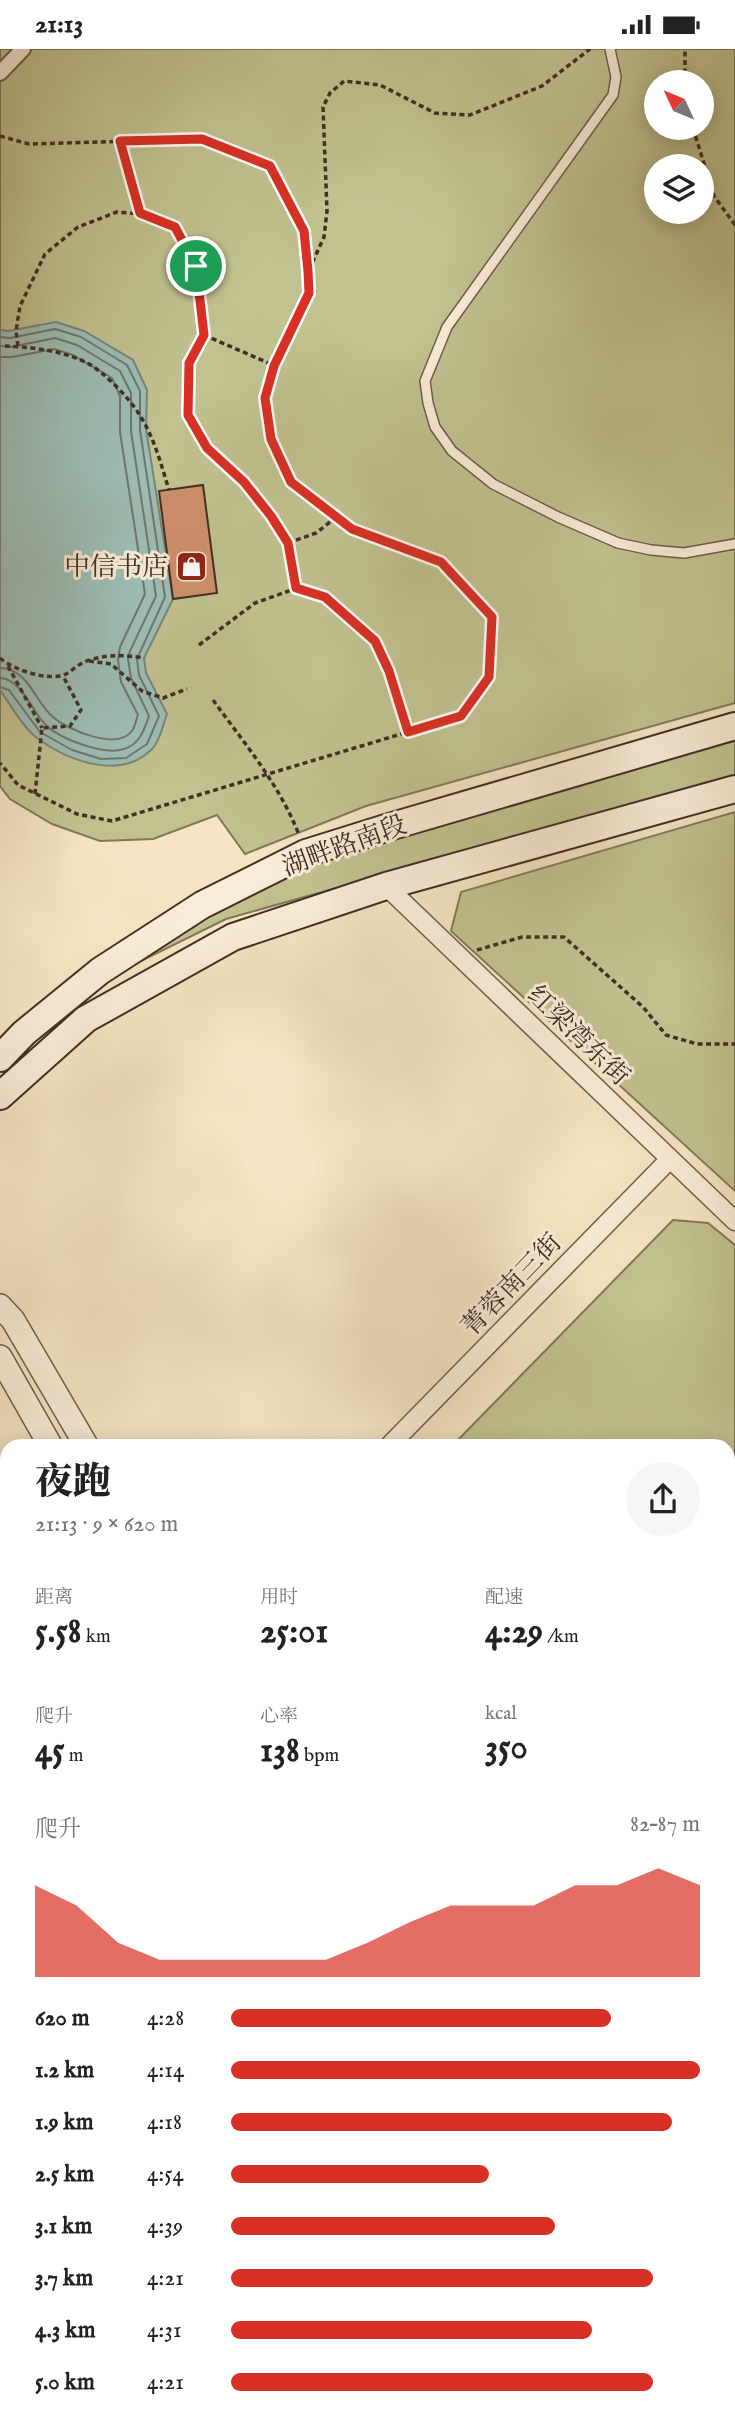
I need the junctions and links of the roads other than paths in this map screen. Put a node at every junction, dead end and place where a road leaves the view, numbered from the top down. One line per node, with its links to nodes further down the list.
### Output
1 (23, 49): 3 (street)
2 (610, 49): 4 (lane)
3 (0, 73)
4 (735, 544)
5 (735, 726): 8 (main road, 湖畔路南段)
6 (735, 789): 7 (main road, 湖畔路南段)
7 (386, 886): 9 (main road, 湖畔路南段); 10 (street, 红梁湾东街)
8 (0, 1058)
9 (0, 1096)
10 (670, 1159): 11 (street, 红梁湾东街); 16 (street, 菁蓉南三街)
11 (735, 1221)
12 (0, 1306): 15 (street)
13 (0, 1357): 14 (street)
14 (48, 1439)
15 (82, 1439)
16 (396, 1439)

